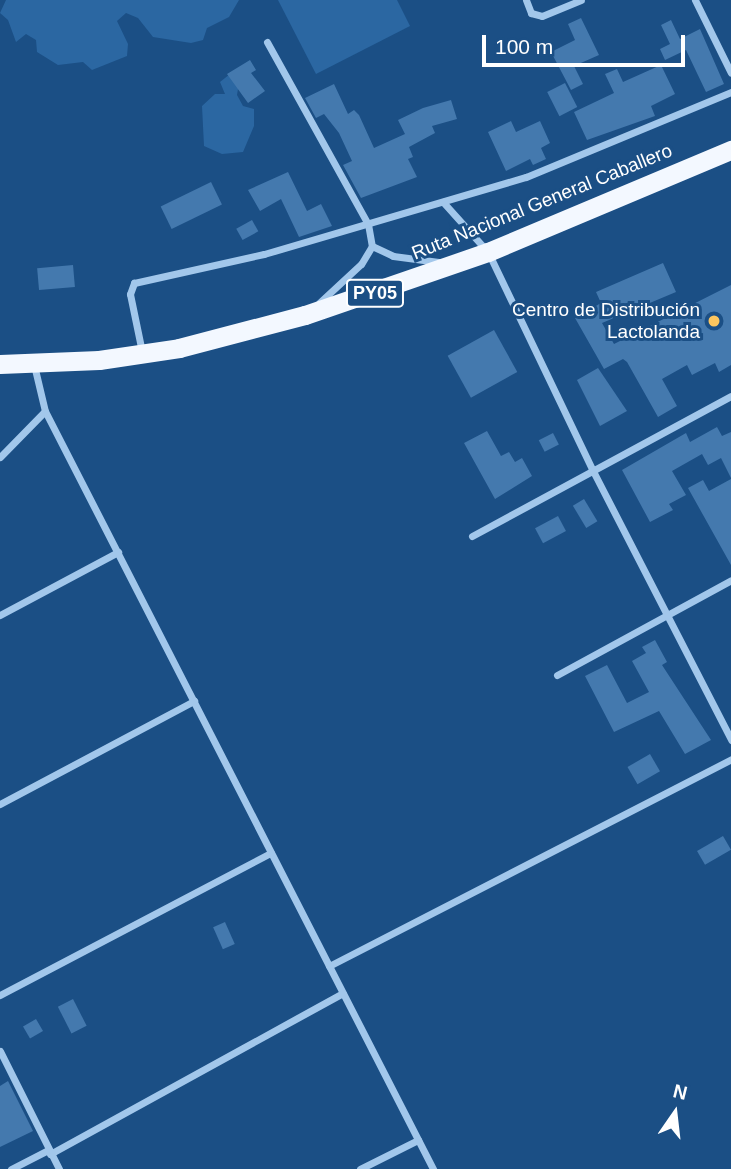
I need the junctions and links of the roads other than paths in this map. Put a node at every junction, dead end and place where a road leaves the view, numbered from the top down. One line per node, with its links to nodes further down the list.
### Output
1 (526, 0): 2 (street)
2 (581, 0)
3 (695, 0): 5 (street)
4 (267, 42): 9 (street)
5 (731, 73)
6 (731, 92): 8 (street)
7 (731, 150): 11 (highway, Ruta Nacional General Caballero / PY05)
8 (443, 202): 9 (street); 11 (street)
9 (368, 224): 10 (street); 14 (street)
10 (373, 246): 12 (street); 13 (street)
11 (488, 252): 12 (highway, Ruta Nacional General Caballero / PY05); 20 (street)
12 (458, 263): 13 (highway, Ruta Nacional General Caballero / PY05)
13 (305, 315): 14 (highway, Ruta Nacional General Caballero / PY05)
14 (142, 354): 15 (highway, Ruta Nacional General Caballero / PY05)
15 (33, 362): 16 (highway, Ruta Nacional General Caballero / PY05); 18 (street)
16 (0, 364)
17 (731, 396): 20 (street)
18 (45, 411): 19 (street); 22 (street)
19 (0, 457)
20 (592, 469): 21 (street); 25 (street)
21 (472, 536)
22 (118, 552): 24 (street); 27 (street)
23 (731, 580): 25 (street)
24 (0, 615)
25 (667, 616): 26 (street); 28 (street)
26 (557, 675)
27 (194, 701): 30 (street); 31 (street)
28 (731, 740)
29 (731, 759): 32 (street)
30 (0, 804)
31 (271, 853): 32 (street); 34 (street)
32 (329, 966): 33 (street)
33 (343, 993): 36 (street); 37 (street)
34 (0, 995)
35 (0, 1051): 37 (street)
36 (418, 1140): 40 (street); 41 (street)
37 (49, 1152): 38 (street); 39 (street)
38 (10, 1169)
39 (59, 1169)
40 (360, 1169)
41 (433, 1169)

